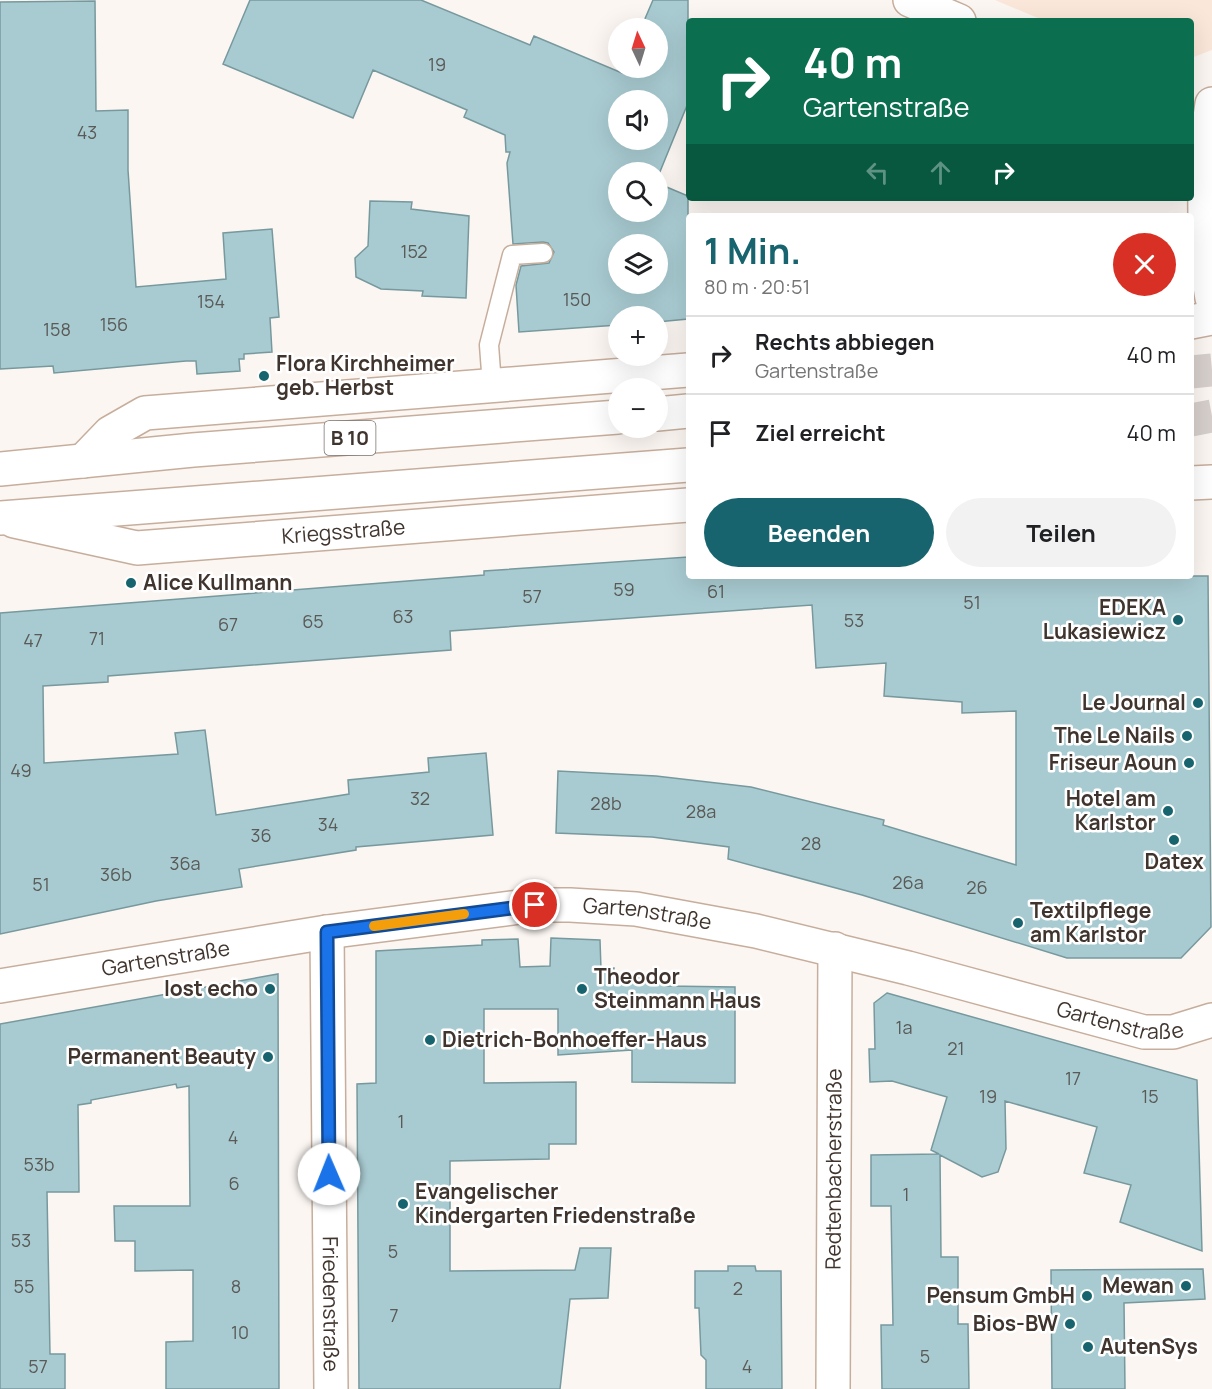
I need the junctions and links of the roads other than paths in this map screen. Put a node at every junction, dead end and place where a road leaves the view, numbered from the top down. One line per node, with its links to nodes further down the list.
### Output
1 (910, 0): 2 (main road)
2 (952, 18)
3 (1204, 116): 5 (main road)
4 (543, 253): 9 (lane)
5 (1212, 298)
6 (1212, 318): 7 (main road)
7 (1194, 321)
8 (686, 370): 9 (main road)
9 (492, 385): 13 (main road)
10 (686, 411): 11 (main road)
11 (668, 413)
12 (608, 418): 13 (main road, B 10)
13 (83, 460): 15 (main road, B 10)
14 (686, 465): 19 (main road)
15 (0, 469)
16 (1212, 482): 17 (main road)
17 (1194, 483)
18 (686, 505): 19 (main road, Kriegsstraße)
19 (0, 518)
20 (327, 932): 21 (main road, Gartenstraße); 22 (main road, Gartenstraße); 24 (main road, Friedenstraße)
21 (835, 949): 23 (main road, Gartenstraße); 25 (main road, Redtenbacherstraße)
22 (0, 986)
23 (1212, 1020)
24 (331, 1389)
25 (833, 1389)

